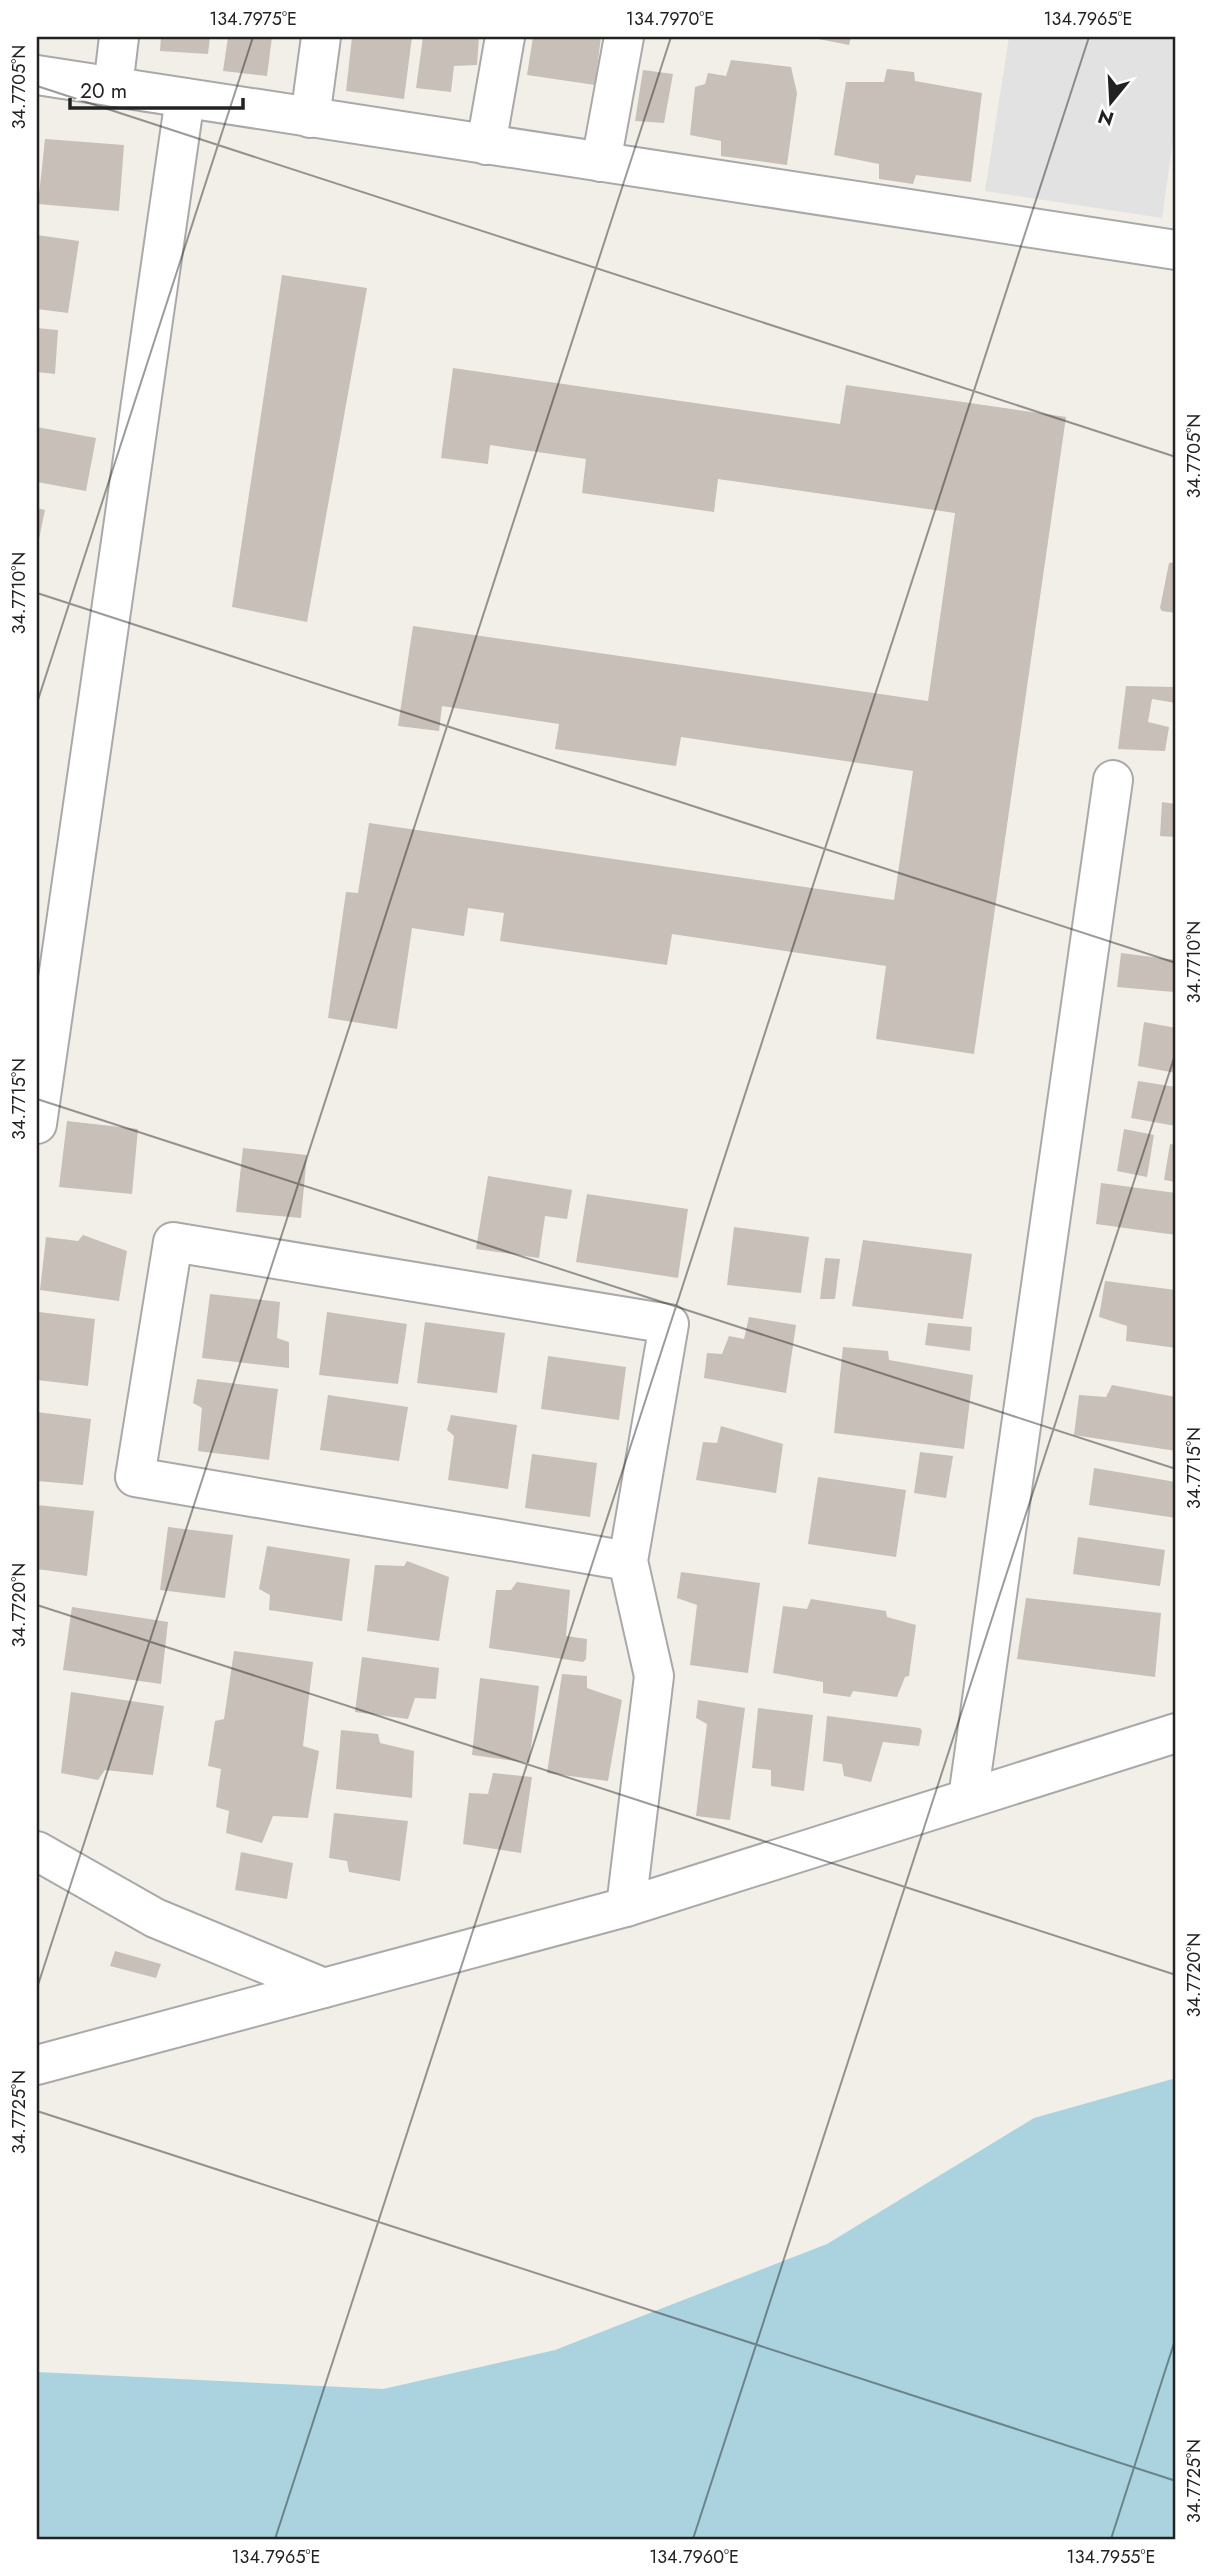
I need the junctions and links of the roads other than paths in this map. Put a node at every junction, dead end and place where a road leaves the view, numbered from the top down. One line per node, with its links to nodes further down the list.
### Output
1 (119, 37): 6 (street)
2 (321, 37): 8 (street)
3 (505, 37): 9 (street)
4 (624, 37): 10 (street)
5 (37, 75): 6 (street)
6 (113, 87): 7 (street)
7 (185, 98): 8 (street); 13 (street)
8 (310, 118): 9 (street)
9 (486, 145): 10 (street)
10 (601, 162): 11 (street)
11 (1176, 250)
12 (1112, 780): 17 (street)
13 (41, 1063): 14 (street)
14 (37, 1124)
15 (628, 1561): 15 (street); 19 (street)
16 (1176, 1733): 17 (street)
17 (968, 1798): 19 (street)
18 (37, 1851): 20 (street)
19 (626, 1907): 20 (street)
20 (324, 1988): 21 (street)
21 (37, 2065)

